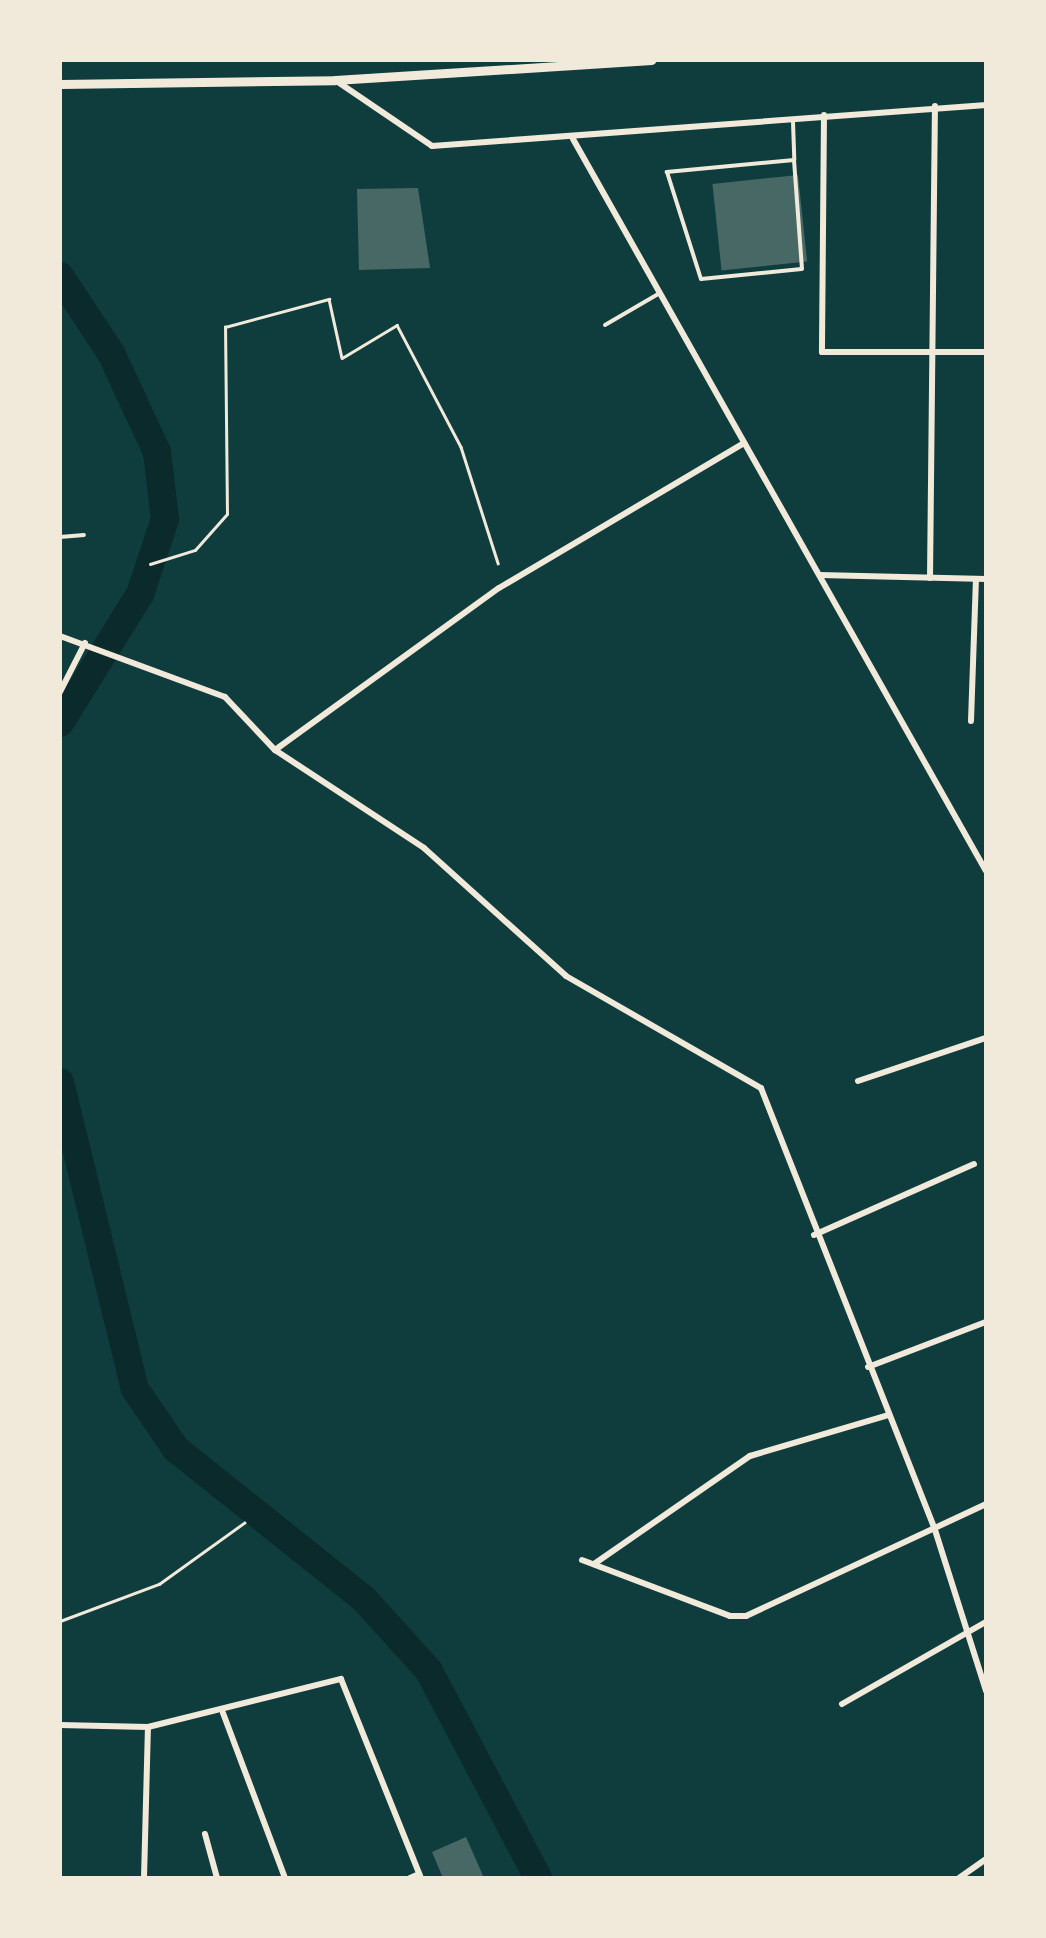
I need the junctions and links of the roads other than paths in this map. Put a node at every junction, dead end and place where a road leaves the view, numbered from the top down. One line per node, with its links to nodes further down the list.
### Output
1 (651, 60): 2 (main road)
2 (335, 80): 3 (main road); 8 (street)
3 (60, 84)
4 (986, 105): 5 (street)
5 (935, 106): 6 (street); 12 (street)
6 (824, 115): 7 (street); 12 (street)
7 (792, 117): 8 (street); 9 (lane)
8 (573, 139): 10 (street)
9 (794, 160): 9 (lane)
10 (660, 293): 11 (lane); 14 (street)
11 (605, 325)
12 (932, 350): 13 (street); 18 (street)
13 (986, 352)
14 (744, 442): 17 (street); 25 (street)
15 (84, 534): 16 (lane)
16 (60, 536)
17 (819, 576): 18 (street); 26 (street)
18 (930, 578): 19 (street)
19 (976, 579): 20 (street); 24 (street)
20 (986, 579)
21 (60, 636): 22 (street)
22 (85, 643): 23 (street); 25 (street)
23 (60, 692)
24 (971, 722)
25 (275, 750): 30 (street)
26 (986, 871)
27 (986, 1038): 28 (street)
28 (858, 1081)
29 (974, 1164): 30 (street)
30 (814, 1235): 32 (street)
31 (986, 1322): 32 (street)
32 (868, 1367): 33 (street)
33 (888, 1415): 35 (street); 37 (street)
34 (986, 1504): 35 (street)
35 (935, 1530): 37 (street); 39 (street)
36 (582, 1560): 37 (street)
37 (594, 1564)
38 (986, 1622): 39 (street)
39 (966, 1630): 40 (street); 41 (street)
40 (986, 1692)
41 (842, 1704)
42 (223, 1713): 44 (street); 47 (street); 50 (street)
43 (60, 1725): 44 (street)
44 (148, 1727): 48 (street)
45 (204, 1834): 49 (street)
46 (986, 1860): 52 (street)
47 (420, 1876): 51 (street)
48 (144, 1878)
49 (217, 1878)
50 (284, 1878)
51 (410, 1878)
52 (959, 1878)

